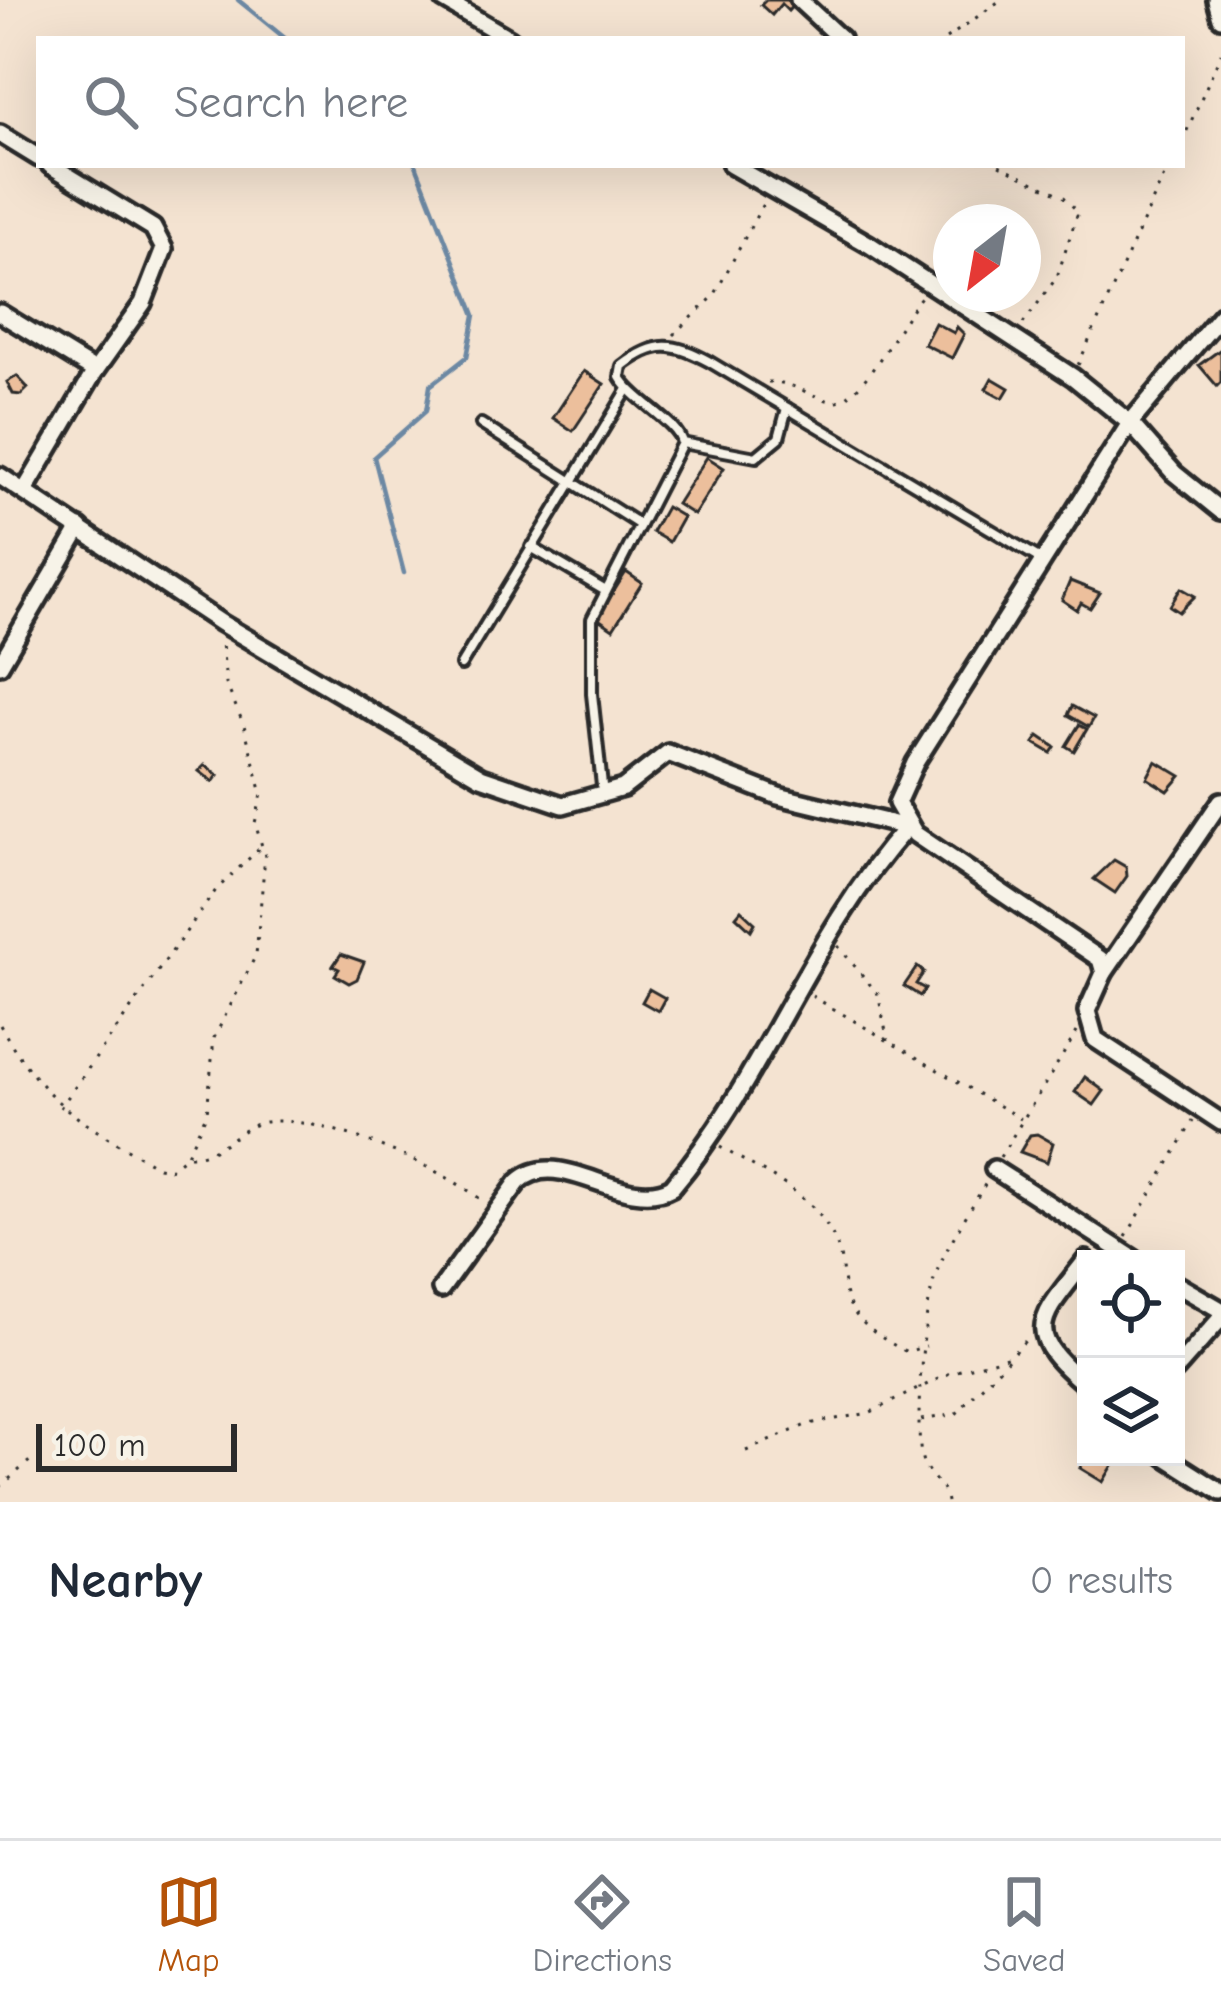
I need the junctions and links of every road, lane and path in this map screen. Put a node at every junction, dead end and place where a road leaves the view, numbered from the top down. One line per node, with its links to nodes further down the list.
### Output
1 (444, 0): 6 (street)
2 (799, 0): 7 (street)
3 (1001, 0): 8 (path)
4 (1216, 0): 5 (street)
5 (1221, 17)
6 (504, 36)
7 (838, 36)
8 (950, 36)
9 (1221, 53): 11 (path)
10 (0, 134): 12 (street)
11 (1185, 135)
12 (36, 156)
13 (55, 168): 23 (street)
14 (1005, 168): 21 (path)
15 (1168, 168): 24 (path)
16 (756, 171): 17 (street)
17 (772, 188): 18 (street); 22 (path)
18 (932, 286): 21 (street); 25 (path)
19 (1, 314): 23 (street)
20 (1221, 315): 28 (street)
21 (1010, 337): 24 (street)
22 (664, 343): 25 (lane); 26 (lane)
23 (94, 371): 33 (street)
24 (1073, 377): 28 (street)
25 (751, 386): 27 (lane)
26 (628, 389): 30 (lane); 32 (lane)
27 (787, 408): 30 (lane); 38 (lane)
28 (1130, 423): 34 (street); 38 (street)
29 (481, 424): 32 (lane)
30 (682, 443): 35 (lane)
31 (0, 476): 33 (street)
32 (569, 481): 35 (lane); 37 (lane)
33 (25, 490): 36 (street)
34 (1221, 511)
35 (640, 526): 39 (lane)
36 (80, 528): 40 (street); 41 (street)
37 (530, 547): 39 (lane); 42 (lane)
38 (1042, 560): 45 (street)
39 (604, 590): 43 (lane)
40 (221, 623): 43 (street); 46 (path)
41 (3, 654)
42 (461, 665)
43 (604, 796): 45 (street)
44 (1221, 801): 48 (street)
45 (907, 827): 47 (street); 48 (street)
46 (262, 846): 53 (path); 58 (path)
47 (829, 936): 49 (street); 52 (path)
48 (1104, 973): 50 (street)
49 (800, 988): 52 (path); 57 (street)
50 (1087, 1016): 54 (street); 55 (path)
51 (0, 1025): 53 (path)
52 (888, 1043): 55 (path)
53 (60, 1108): 58 (path)
54 (1200, 1109): 56 (street); 64 (path)
55 (1022, 1120): 59 (path)
56 (1221, 1122)
57 (706, 1139): 60 (street); 70 (path)
58 (186, 1156): 60 (path)
59 (994, 1169): 61 (street); 70 (path)
60 (498, 1214): 66 (street)
61 (1102, 1239): 62 (street); 63 (street)
62 (1093, 1250)
63 (1119, 1250)
64 (1130, 1250)
65 (1077, 1271): 69 (street)
66 (441, 1288)
67 (1185, 1290): 68 (street)
68 (1221, 1314): 72 (street)
69 (1040, 1332): 71 (path); 73 (street)
70 (927, 1346): 74 (path)
71 (1012, 1355): 74 (path); 75 (path)
72 (1185, 1358)
73 (1077, 1376)
74 (921, 1385): 75 (path); 76 (path)
75 (919, 1420): 81 (path)
76 (746, 1450)
77 (33, 1458): 79 (path)
78 (1180, 1466): 80 (street)
79 (0, 1487)
80 (1221, 1492)
81 (946, 1502)

